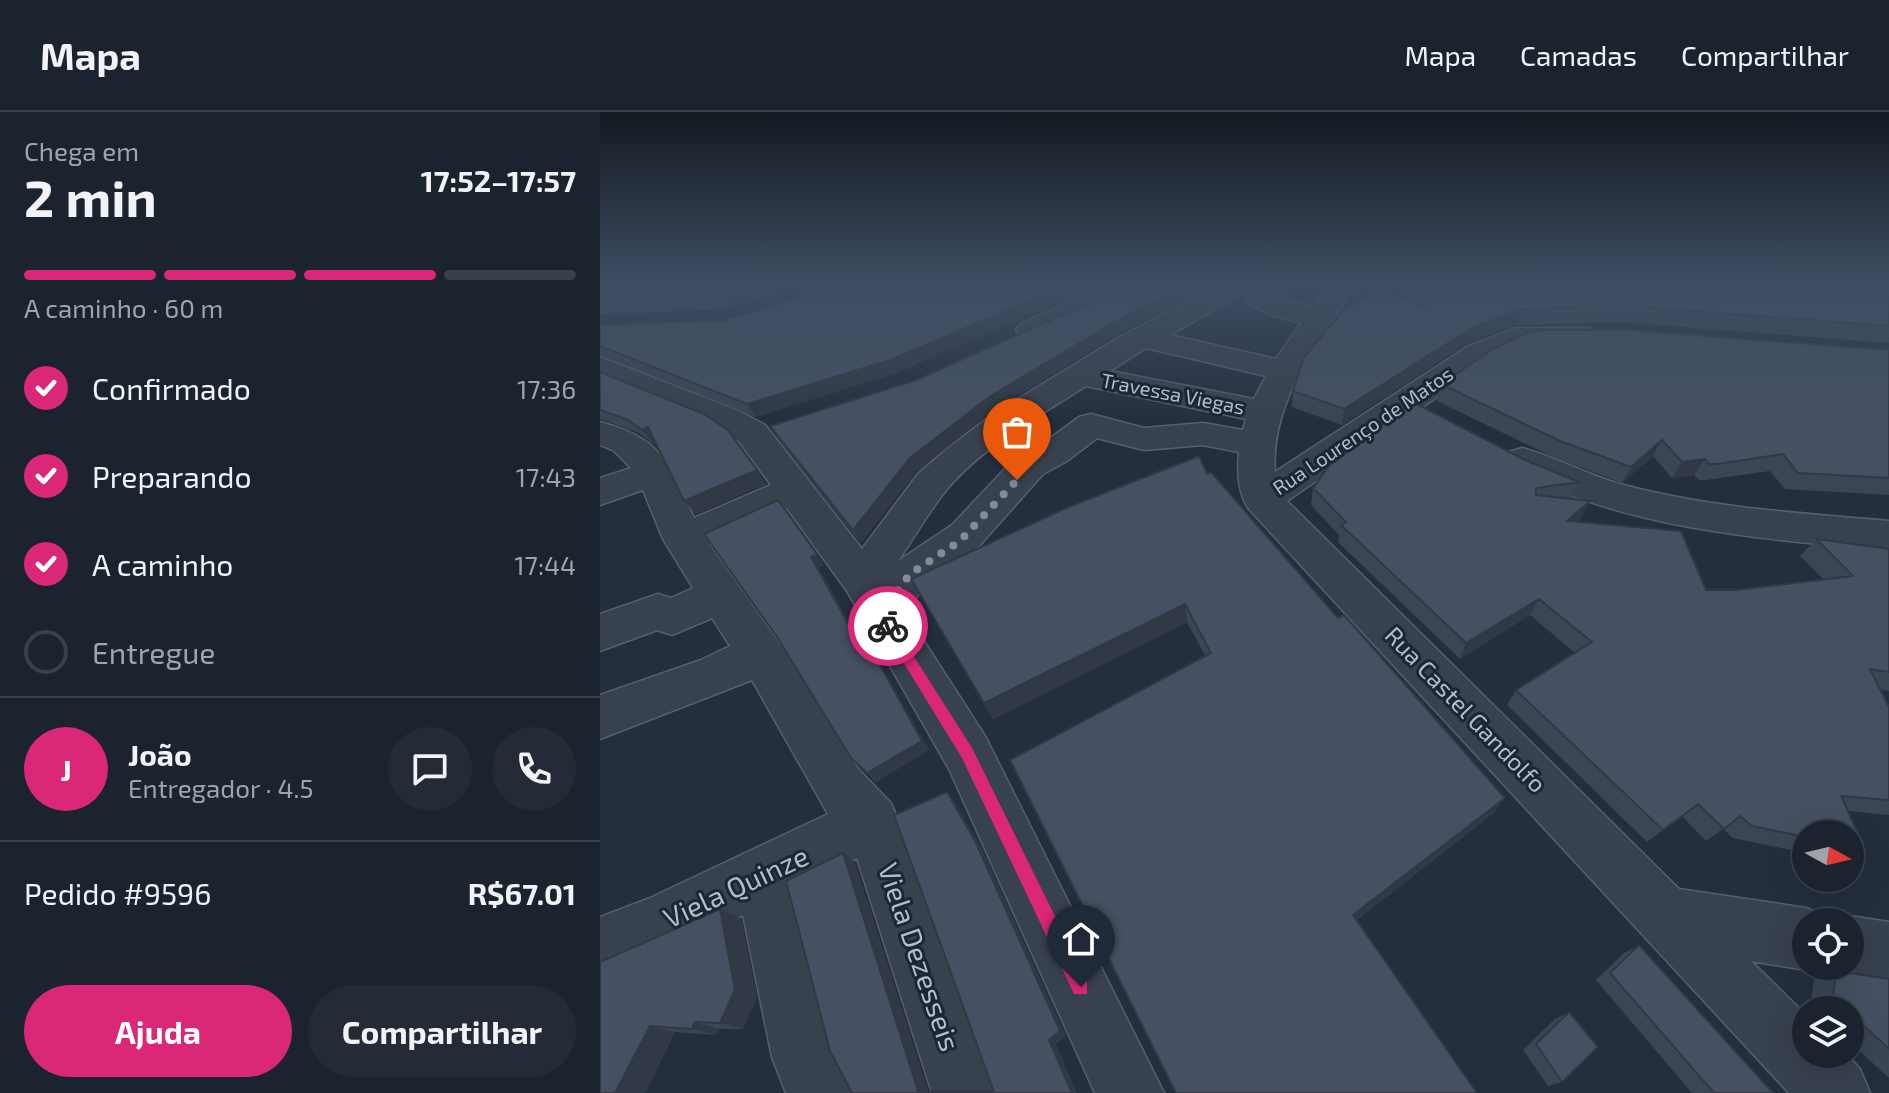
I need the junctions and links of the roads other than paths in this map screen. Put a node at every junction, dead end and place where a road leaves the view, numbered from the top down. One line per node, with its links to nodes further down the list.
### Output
1 (1032, 330): 6 (street)
2 (1158, 330): 5 (street)
3 (1315, 330): 10 (street)
4 (1607, 334): 9 (street, Rua Lourenço de Matos)
5 (1143, 338): 8 (street); 10 (street)
6 (1010, 340)
7 (600, 367): 15 (street)
8 (1081, 375): 10 (street, Travessa Viegas); 21 (street)
9 (1407, 402): 11 (street); 17 (street, Rua Lourenço de Matos)
10 (1269, 409): 17 (street); 21 (street)
11 (1449, 424)
12 (600, 433): 14 (street)
13 (1492, 445): 18 (street)
14 (656, 477): 16 (street); 19 (street)
15 (793, 490): 19 (street); 21 (street)
16 (600, 492)
17 (1262, 499): 27 (street, Rua Castel Gandolfo)
18 (1889, 536)
19 (683, 539): 20 (street)
20 (719, 596): 22 (street); 23 (street)
21 (871, 597): 34 (street)
22 (600, 633)
23 (759, 654): 24 (street); 25 (street)
24 (600, 717)
25 (871, 822): 26 (street, Viela Quinze); 33 (street, Viela Dezesseis)
26 (764, 876): 29 (street, Viela Quinze); 32 (street)
27 (1668, 917): 28 (street); 35 (street, Rua Castel Gandolfo)
28 (1792, 937)
29 (600, 948)
30 (1864, 949): 31 (street)
31 (1889, 953)
32 (806, 1081)
33 (966, 1093)
34 (1130, 1093)
35 (1836, 1093)

